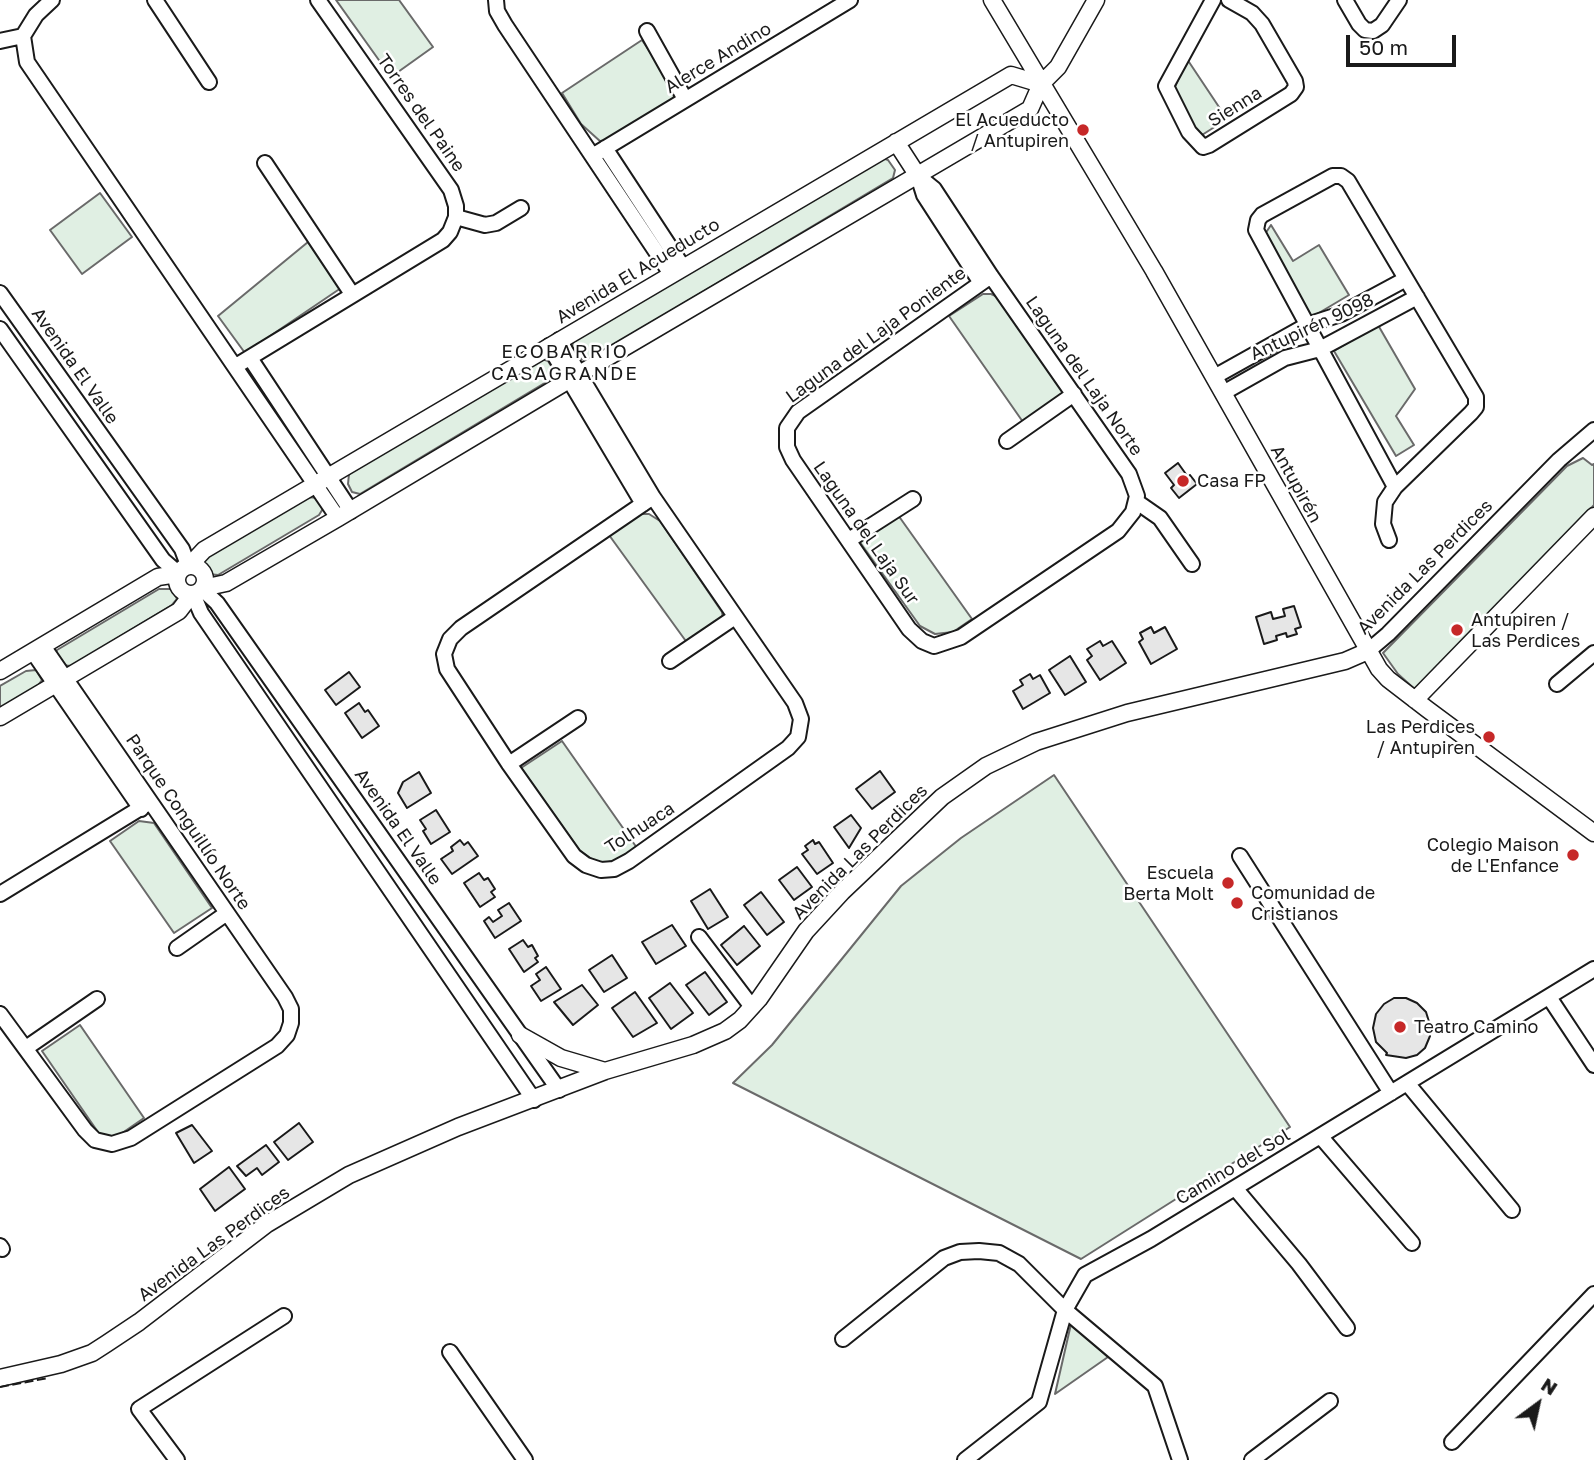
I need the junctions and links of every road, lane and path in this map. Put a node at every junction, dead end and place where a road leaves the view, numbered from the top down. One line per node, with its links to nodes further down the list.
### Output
1 (52, 0): 13 (street)
2 (155, 0): 15 (street)
3 (318, 0): 23 (street, Torres del Paine)
4 (496, 0): 19 (street)
5 (850, 0): 17 (street, Alerce Andino)
6 (992, 0): 16 (street, Antupirén)
7 (1096, 0): 16 (street)
8 (1213, 0): 9 (street, Sienna)
9 (1228, 0)
10 (1345, 0): 11 (street)
11 (1399, 0)
12 (647, 31): 17 (street)
13 (23, 36): 14 (street); 35 (street)
14 (0, 41)
15 (209, 82)
16 (1041, 84): 18 (street, Avenida El Acueducto); 21 (street); 37 (street, Antupirén)
17 (685, 99): 19 (street, Alerce Andino)
18 (896, 142): 21 (street); 24 (street, Avenida El Acueducto)
19 (600, 152): 24 (street)
20 (265, 163): 28 (street)
21 (918, 176): 26 (street, Laguna del Laja Norte); 36 (street)
22 (521, 208): 23 (street)
23 (456, 217): 28 (street)
24 (677, 270): 32 (street, Avenida El Acueducto)
25 (1406, 279): 29 (street); 30 (street, Antupirén 9098); 30 (street, Antupirén 9098)
26 (986, 280): 39 (street, Laguna del Laja Norte); 40 (street, Laguna del Laja Poniente)
27 (0, 293): 53 (street, Avenida El Valle)
28 (352, 295): 34 (street)
29 (1417, 297): 33 (street, Antupirén 9098); 44 (street)
30 (1307, 325): 33 (street); 37 (street, Antupirén 9098)
31 (0, 330): 53 (street)
32 (554, 343): 36 (street); 43 (street, Avenida El Acueducto)
33 (1320, 349): 38 (street, Antupirén 9098); 44 (street)
34 (250, 358): 35 (street); 43 (street)
35 (236, 366): 43 (street)
36 (574, 377): 46 (street); 48 (street)
37 (1214, 377): 38 (street, Antupirén)
38 (1223, 393): 57 (street, Antupirén)
39 (1074, 394): 42 (street); 47 (street, Laguna del Laja Norte)
40 (787, 428): 50 (street, Laguna del Laja Sur)
41 (1594, 430): 57 (street, Avenida Las Perdices)
42 (1007, 440)
43 (322, 480): 48 (street); 53 (street, Avenida El Acueducto)
44 (1395, 487): 51 (street)
45 (913, 499): 50 (street)
46 (648, 500): 55 (street, Tolhuaca); 68 (street, Tolhuaca)
47 (1136, 502): 50 (street, Laguna del Laja Sur); 52 (street)
48 (345, 514): 54 (street)
49 (1594, 516): 63 (street)
50 (849, 540)
51 (1389, 540)
52 (1192, 564)
53 (183, 570): 54 (street); 54 (street); 56 (street, Avenida El Acueducto)
54 (197, 591): 61 (street); 66 (street, Avenida El Valle); 67 (street)
55 (735, 617): 59 (street); 68 (street, Tolhuaca)
56 (38, 649): 60 (street, Avenida El Acueducto); 61 (street, Parque Conguillío Norte)
57 (1368, 651): 63 (street, Antupirén); 81 (street, Avenida Las Perdices)
58 (1594, 653): 62 (street)
59 (670, 661)
60 (0, 671)
61 (60, 680): 64 (street); 69 (street, Parque Conguillío Norte)
62 (1557, 684)
63 (1415, 700): 70 (street, Antupirén)
64 (0, 717)
65 (578, 718): 68 (street)
66 (320, 750): 67 (street); 72 (street, Avenida El Valle)
67 (303, 762): 73 (street)
68 (509, 764)
69 (146, 805): 74 (street); 75 (street, Parque Conguillío Norte)
70 (1594, 833)
71 (1240, 856): 89 (street)
72 (405, 871): 73 (street); 83 (street, Avenida El Valle)
73 (386, 883): 90 (street)
74 (0, 894)
75 (227, 913): 77 (street); 84 (street, Parque Conguillío Norte)
76 (699, 937): 81 (street)
77 (177, 948)
78 (1594, 969): 79 (street, Camino del Sol)
79 (1549, 997): 85 (street); 87 (street, Camino del Sol)
80 (97, 999): 84 (street)
81 (752, 1007): 86 (street, Avenida Las Perdices)
82 (0, 1014): 84 (street)
83 (520, 1035): 86 (street); 88 (street, Avenida El Valle)
84 (26, 1048)
85 (1594, 1065)
86 (605, 1071): 88 (street, Avenida Las Perdices)
87 (1407, 1083): 89 (street, Camino del Sol); 93 (street)
88 (559, 1090): 90 (street, Avenida Las Perdices)
89 (1391, 1093): 91 (street, Camino del Sol)
90 (534, 1100): 101 (street, Avenida Las Perdices)
91 (1321, 1137): 92 (street, Camino del Sol); 94 (street)
92 (1235, 1188): 96 (street, Camino del Sol); 98 (street)
93 (1512, 1210)
94 (1412, 1243)
95 (1594, 1294): 103 (street)
96 (1065, 1310): 99 (street); 106 (street, Camino del Sol); 107 (street)
97 (284, 1316): 104 (street)
98 (1348, 1328)
99 (843, 1339)
100 (450, 1352): 105 (street)
101 (0, 1378)
102 (1329, 1401): 108 (street)
103 (1452, 1442)
104 (177, 1460)
105 (525, 1460)
106 (965, 1460)
107 (1180, 1460)
108 (1252, 1460)

